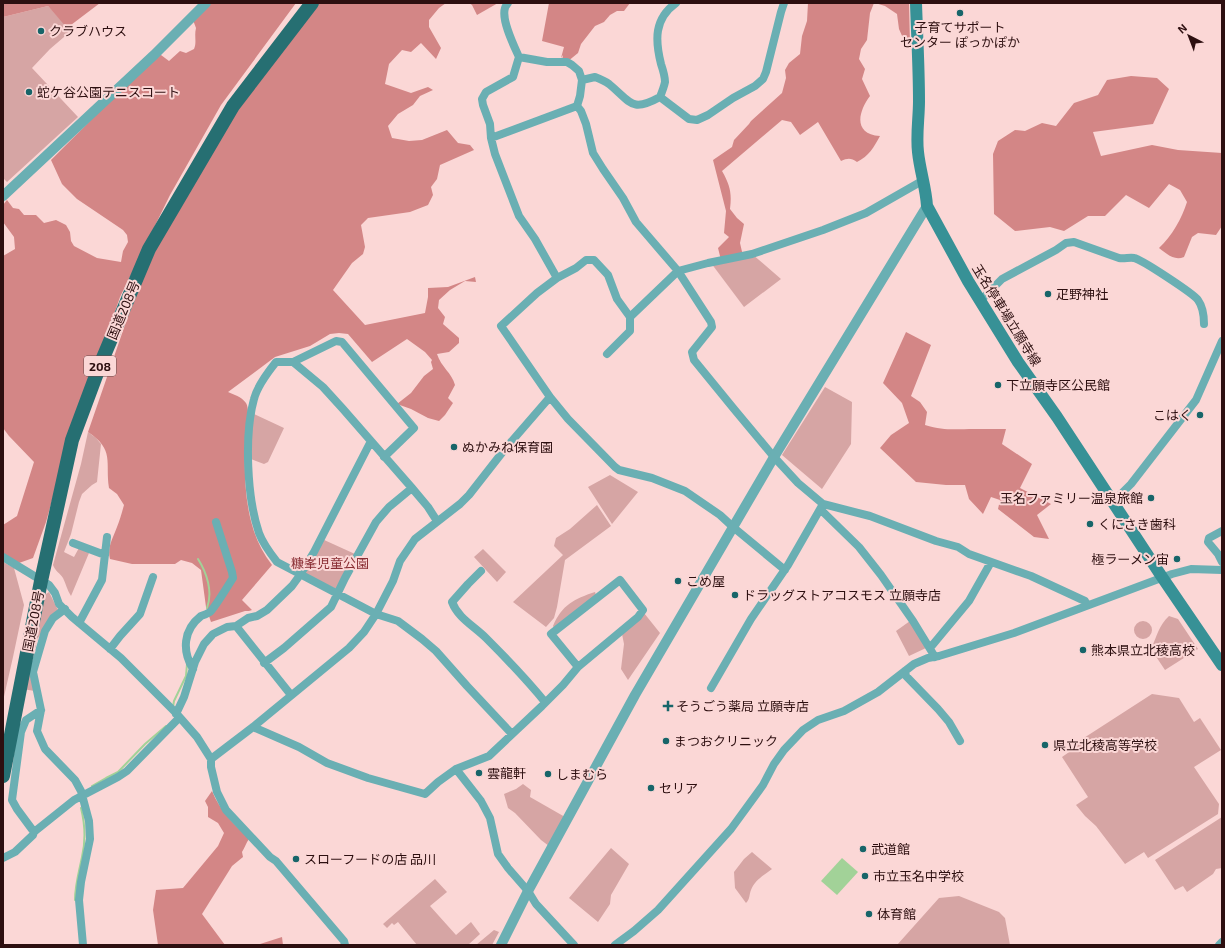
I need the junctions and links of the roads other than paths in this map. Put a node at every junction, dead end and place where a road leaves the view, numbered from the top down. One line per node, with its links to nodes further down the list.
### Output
1 (206, 3): 13 (street)
2 (312, 3): 46 (highway, 国道208号 / 208)
3 (508, 3): 7 (street)
4 (676, 3): 9 (street)
5 (784, 3): 9 (street)
6 (916, 3): 12 (main road, 玉名停車場立願寺線)
7 (519, 57): 8 (street); 11 (street)
8 (582, 80): 9 (street); 10 (street)
9 (660, 97)
10 (577, 106): 11 (street); 15 (street)
11 (491, 138): 16 (street)
12 (922, 181): 14 (main road, 玉名停車場立願寺線); 15 (street)
13 (3, 196)
14 (928, 206): 17 (main road, 玉名停車場立願寺線); 26 (street)
15 (678, 271): 18 (street); 26 (street)
16 (557, 278): 18 (street); 23 (street)
17 (980, 301): 19 (street); 28 (main road, 玉名停車場立願寺線)
18 (630, 317): 21 (street)
19 (1204, 324)
20 (1222, 341): 28 (street)
21 (607, 354)
22 (293, 362): 24 (street); 25 (street); 43 (street)
23 (550, 397): 30 (street); 32 (street)
24 (371, 440): 25 (street); 43 (street)
25 (384, 457): 27 (street)
26 (774, 457): 29 (street); 32 (street)
27 (412, 488): 30 (street); 47 (street)
28 (1113, 502): 44 (main road, 玉名停車場立願寺線)
29 (822, 507): 38 (street); 40 (street); 53 (street)
30 (437, 521): 50 (street)
31 (216, 522): 59 (street)
32 (733, 527): 40 (street); 75 (street)
33 (1222, 531): 39 (street)
34 (106, 537): 36 (street)
35 (73, 543): 36 (street)
36 (105, 555): 51 (street)
37 (3, 557): 46 (street)
38 (991, 562): 48 (street); 53 (street)
39 (1222, 562)
40 (785, 570): 61 (street)
41 (1222, 570): 44 (street)
42 (481, 571): 63 (street)
43 (300, 575): 47 (street); 52 (street)
44 (1162, 577): 48 (street); 57 (main road, 玉名停車場立願寺線)
45 (153, 578): 54 (street)
46 (40, 581): 49 (street); 71 (highway, 国道208号 / 208)
47 (338, 594): 50 (street); 56 (street)
48 (1087, 605): 55 (street)
49 (65, 609): 51 (street); 64 (street)
50 (376, 614): 62 (street); 67 (street)
51 (79, 623): 54 (street)
52 (236, 626): 56 (street); 59 (street)
53 (930, 648): 55 (street)
54 (110, 649): 65 (street)
55 (935, 657): 60 (street)
56 (264, 663): 62 (street)
57 (1222, 665)
58 (578, 667): 58 (street); 63 (street)
59 (193, 669): 65 (street)
60 (905, 671): 68 (street); 81 (street)
61 (711, 688)
62 (291, 695): 66 (street)
63 (545, 702): 67 (street)
64 (41, 710): 72 (street); 73 (street)
65 (177, 715): 69 (street); 72 (street)
66 (254, 727): 69 (street); 70 (street)
67 (512, 734): 70 (street)
68 (960, 742)
69 (211, 759): 78 (street)
70 (456, 769): 75 (street)
71 (3, 776)
72 (81, 796): 73 (street); 77 (street)
73 (34, 832): 74 (street)
74 (3, 858)
75 (528, 891): 79 (street); 80 (street)
76 (1222, 942): 82 (street)
77 (84, 945)
78 (345, 945)
79 (501, 945)
80 (574, 945)
81 (615, 945)
82 (1219, 945)

